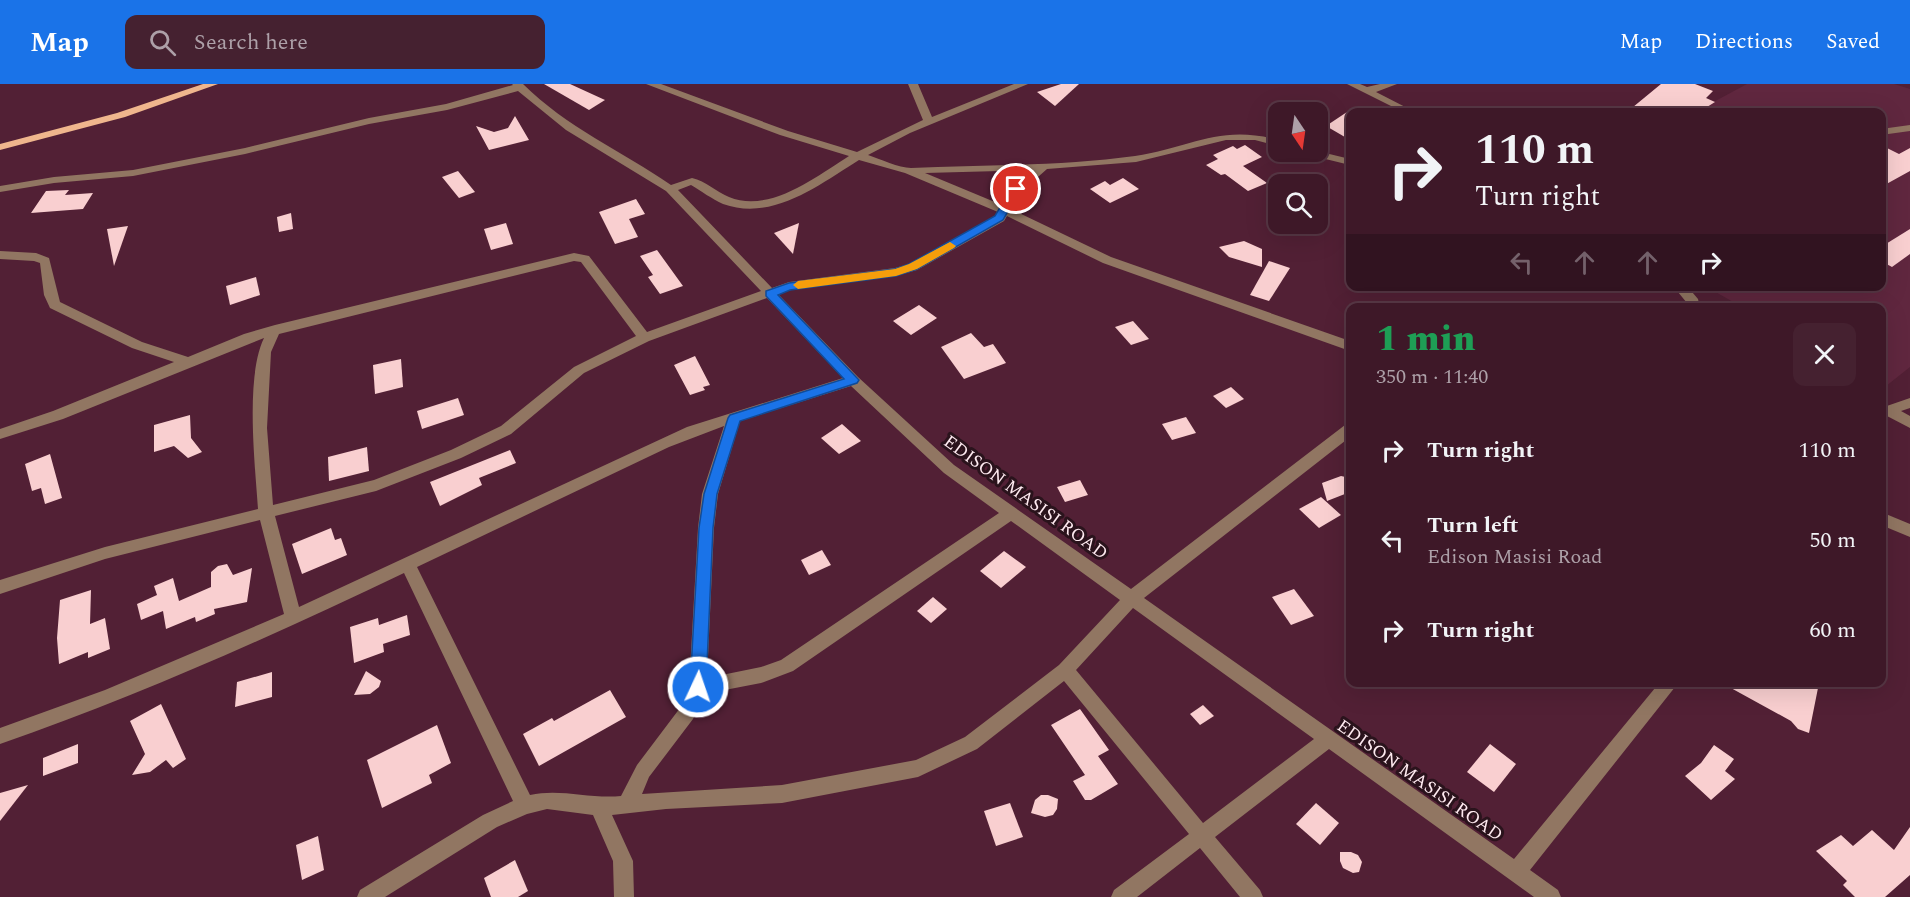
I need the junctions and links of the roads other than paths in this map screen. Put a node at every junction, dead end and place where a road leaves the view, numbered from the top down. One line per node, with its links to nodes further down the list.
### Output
1 (213, 84): 14 (main road)
2 (651, 84): 15 (street)
3 (913, 84): 10 (street)
4 (1023, 84): 10 (street)
5 (1352, 84): 8 (street)
6 (1392, 84): 8 (street)
7 (518, 86): 20 (street); 21 (street, EDISON MASISI ROAD)
8 (1366, 91): 9 (street)
9 (1402, 108)
10 (929, 122): 15 (street)
11 (1910, 128): 12 (street)
12 (1886, 131)
13 (1268, 140): 18 (street)
14 (0, 147)
15 (859, 155): 19 (street); 21 (street)
16 (1328, 157): 17 (street)
17 (1346, 161)
18 (1044, 165): 19 (street); 23 (street)
19 (909, 171): 23 (street)
20 (4, 188): 22 (street)
21 (670, 189): 26 (street, EDISON MASISI ROAD)
22 (0, 199)
23 (1005, 210): 26 (street); 30 (street)
24 (0, 255): 31 (street)
25 (1683, 291): 27 (street)
26 (770, 293): 29 (street); 32 (street, EDISON MASISI ROAD)
27 (1693, 303)
28 (276, 329): 29 (street); 31 (street); 40 (street)
29 (644, 338): 40 (street)
30 (1346, 345)
31 (189, 362): 39 (street)
32 (853, 380): 36 (street); 41 (street, EDISON MASISI ROAD)
33 (1910, 402): 34 (street)
34 (1886, 412)
35 (1886, 412): 37 (street)
36 (734, 418): 44 (street); 49 (street)
37 (1910, 423)
38 (1346, 432): 46 (street)
39 (0, 434)
40 (266, 512): 45 (street); 47 (street)
41 (1011, 513): 46 (street, EDISON MASISI ROAD); 49 (street)
42 (1886, 520): 43 (street)
43 (1910, 531)
44 (408, 565): 47 (street); 54 (street)
45 (0, 587)
46 (1132, 598): 48 (street); 52 (street, EDISON MASISI ROAD)
47 (293, 616): 51 (street)
48 (1065, 670): 53 (street); 56 (street)
49 (698, 687): 53 (street)
50 (1667, 687): 57 (street)
51 (0, 736)
52 (1328, 739): 56 (street); 57 (street, EDISON MASISI ROAD)
53 (627, 804): 55 (street)
54 (525, 806): 55 (street); 58 (street)
55 (599, 807): 59 (street)
56 (1203, 834): 60 (street); 61 (street)
57 (1516, 872): 62 (street, EDISON MASISI ROAD)
58 (371, 896)
59 (624, 897)
60 (1121, 897)
61 (1253, 897)
62 (1551, 897)

